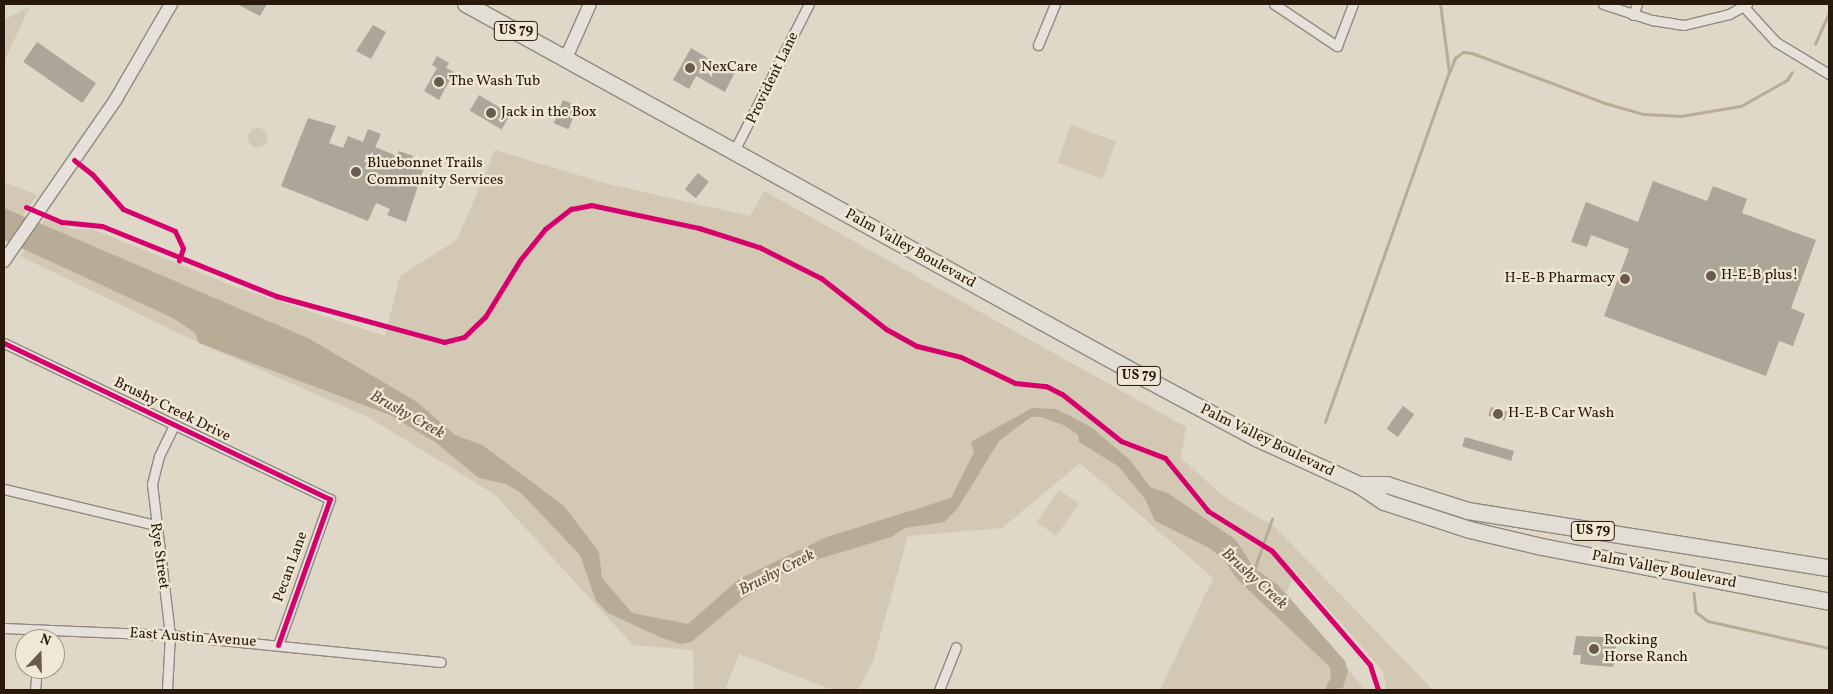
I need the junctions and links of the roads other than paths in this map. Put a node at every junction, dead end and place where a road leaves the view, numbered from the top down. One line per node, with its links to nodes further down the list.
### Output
1 (171, 4): 16 (street)
2 (466, 4): 13 (highway, Palm Valley Boulevard / US 79)
3 (590, 4): 13 (street)
4 (809, 4): 15 (street, Provident Lane)
5 (1055, 4): 12 (street)
6 (1274, 4): 7 (street)
7 (1353, 4)
8 (1603, 4): 11 (street)
9 (1637, 4): 11 (street)
10 (1745, 5): 11 (street); 14 (street)
11 (1633, 15)
12 (1038, 45)
13 (566, 58): 15 (highway, Palm Valley Boulevard / US 79)
14 (1829, 74)
15 (734, 151): 19 (highway, Palm Valley Boulevard / US 79)
16 (4, 261)
17 (4, 343): 18 (street, Brushy Creek Drive)
18 (174, 425): 21 (street, Brushy Creek Drive); 22 (street, Rye Street)
19 (1359, 485): 23 (highway, Palm Valley Boulevard / US 79); 24 (highway, Palm Valley Boulevard / US 79)
20 (4, 489): 22 (street)
21 (330, 499): 31 (street, Pecan Lane)
22 (154, 525): 30 (street, Rye Street)
23 (1713, 548): 24 (highway); 25 (highway, Palm Valley Boulevard / US 79)
24 (1591, 556): 26 (highway, Palm Valley Boulevard / US 79)
25 (1829, 568)
26 (1829, 602)
27 (4, 628): 28 (street, East Austin Avenue)
28 (40, 629)
29 (65, 630): 30 (street, East Austin Avenue)
30 (170, 635): 31 (street, East Austin Avenue); 34 (street, Rye Street)
31 (278, 645): 33 (street, East Austin Avenue)
32 (956, 647): 35 (street)
33 (442, 662)
34 (167, 690)
35 (939, 690)

